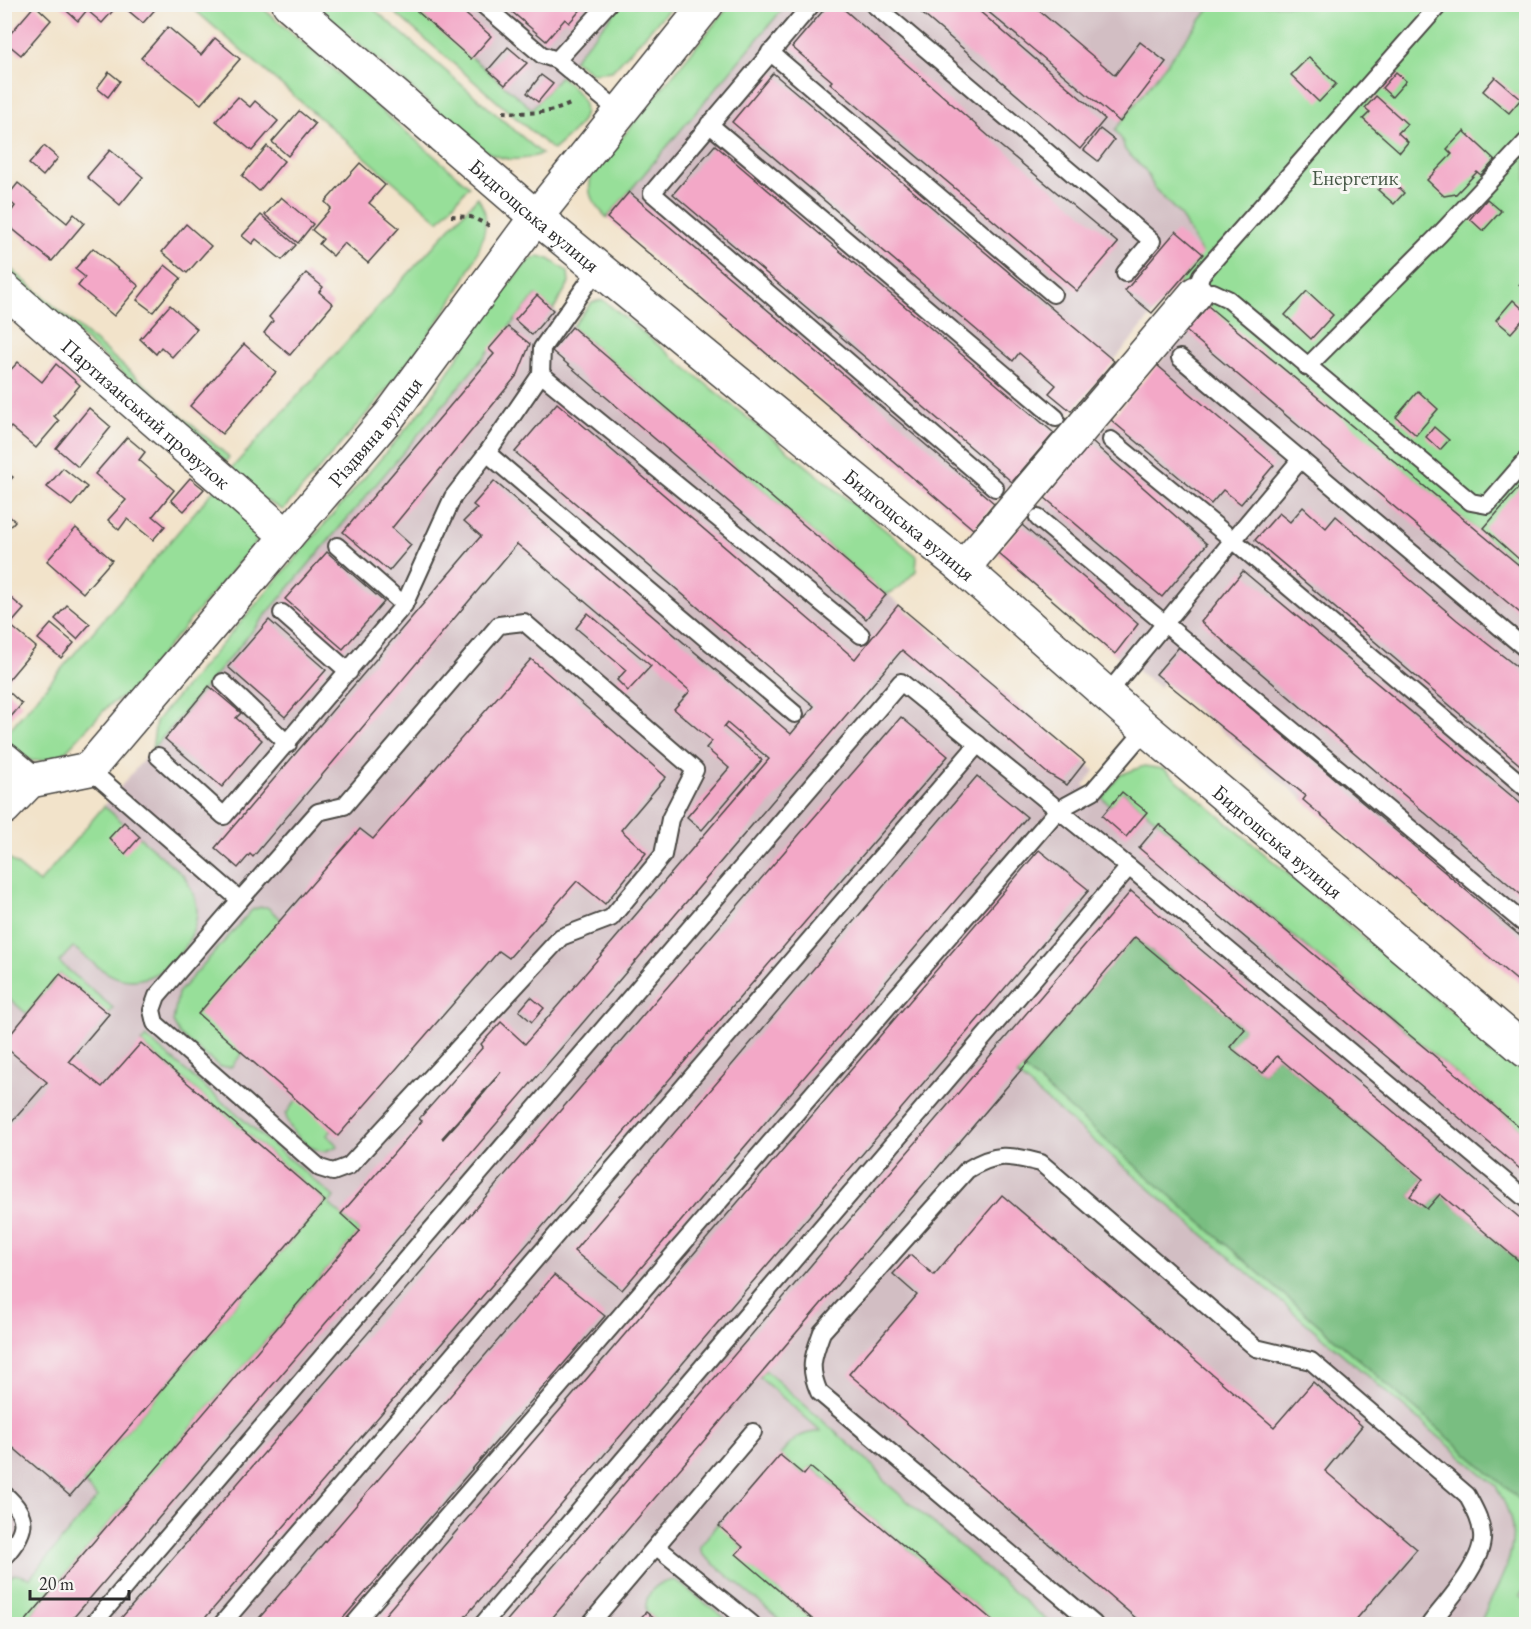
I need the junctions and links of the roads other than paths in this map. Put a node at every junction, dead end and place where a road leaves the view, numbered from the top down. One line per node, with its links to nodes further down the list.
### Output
1 (288, 4): 13 (street, Бидгощська вулиця)
2 (483, 4): 9 (lane)
3 (608, 4): 9 (lane)
4 (707, 4): 10 (street, Різдвяна вулиця)
5 (812, 4): 8 (lane)
6 (873, 4): 15 (lane)
7 (1440, 4): 17 (lane)
8 (770, 52): 11 (lane); 18 (lane)
9 (557, 60): 10 (lane)
10 (621, 113): 13 (street, Різдвяна вулиця)
11 (709, 124): 22 (lane); 27 (lane)
12 (1527, 142): 20 (lane)
13 (536, 217): 14 (street, Бидгощська вулиця); 29 (street, Різдвяна вулиця)
14 (599, 267): 21 (lane); 32 (street, Бидгощська вулиця)
15 (1125, 273)
16 (4, 290): 29 (street, Партизанський провулок)
17 (1196, 293): 20 (lane); 32 (street)
18 (1053, 294)
19 (1180, 358): 25 (lane)
20 (1307, 367): 26 (lane)
21 (541, 374): 24 (lane); 36 (lane)
22 (1056, 418)
23 (1111, 440): 30 (lane)
24 (488, 453): 33 (lane); 41 (lane)
25 (1301, 459): 30 (lane); 37 (lane)
26 (1527, 460)
27 (995, 488)
28 (1038, 518): 35 (lane)
29 (287, 536): 47 (street, Різдвяна вулиця)
30 (1233, 540): 35 (lane); 49 (lane)
31 (337, 546): 33 (lane)
32 (963, 568): 40 (street, Бидгощська вулиця)
33 (404, 606): 38 (lane)
34 (282, 613): 38 (lane)
35 (1165, 623): 40 (lane); 54 (lane)
36 (861, 635)
37 (1527, 649)
38 (349, 672): 43 (lane)
39 (223, 682): 43 (lane)
40 (1108, 693): 42 (street, Бидгощська вулиця)
41 (795, 714)
42 (1146, 729): 51 (lane); 55 (street, Бидгощська вулиця)
43 (288, 744): 45 (lane)
44 (978, 744): 51 (lane); 61 (lane); 62 (lane)
45 (158, 756)
46 (4, 759): 48 (street)
47 (90, 769): 48 (street); 53 (lane)
48 (30, 781): 50 (street)
49 (1527, 788)
50 (4, 808)
51 (1058, 810): 52 (lane); 63 (lane)
52 (1129, 867): 56 (lane); 64 (lane)
53 (240, 900): 53 (lane)
54 (1527, 925)
55 (1527, 1051)
56 (1527, 1199)
57 (753, 1432): 59 (lane)
58 (4, 1494): 60 (lane)
59 (657, 1547): 65 (lane); 66 (lane)
60 (4, 1557)
61 (93, 1624)
62 (222, 1624)
63 (354, 1624)
64 (483, 1624)
65 (590, 1624)
66 (752, 1624)
67 (1094, 1624): 68 (lane)
68 (1430, 1624)

